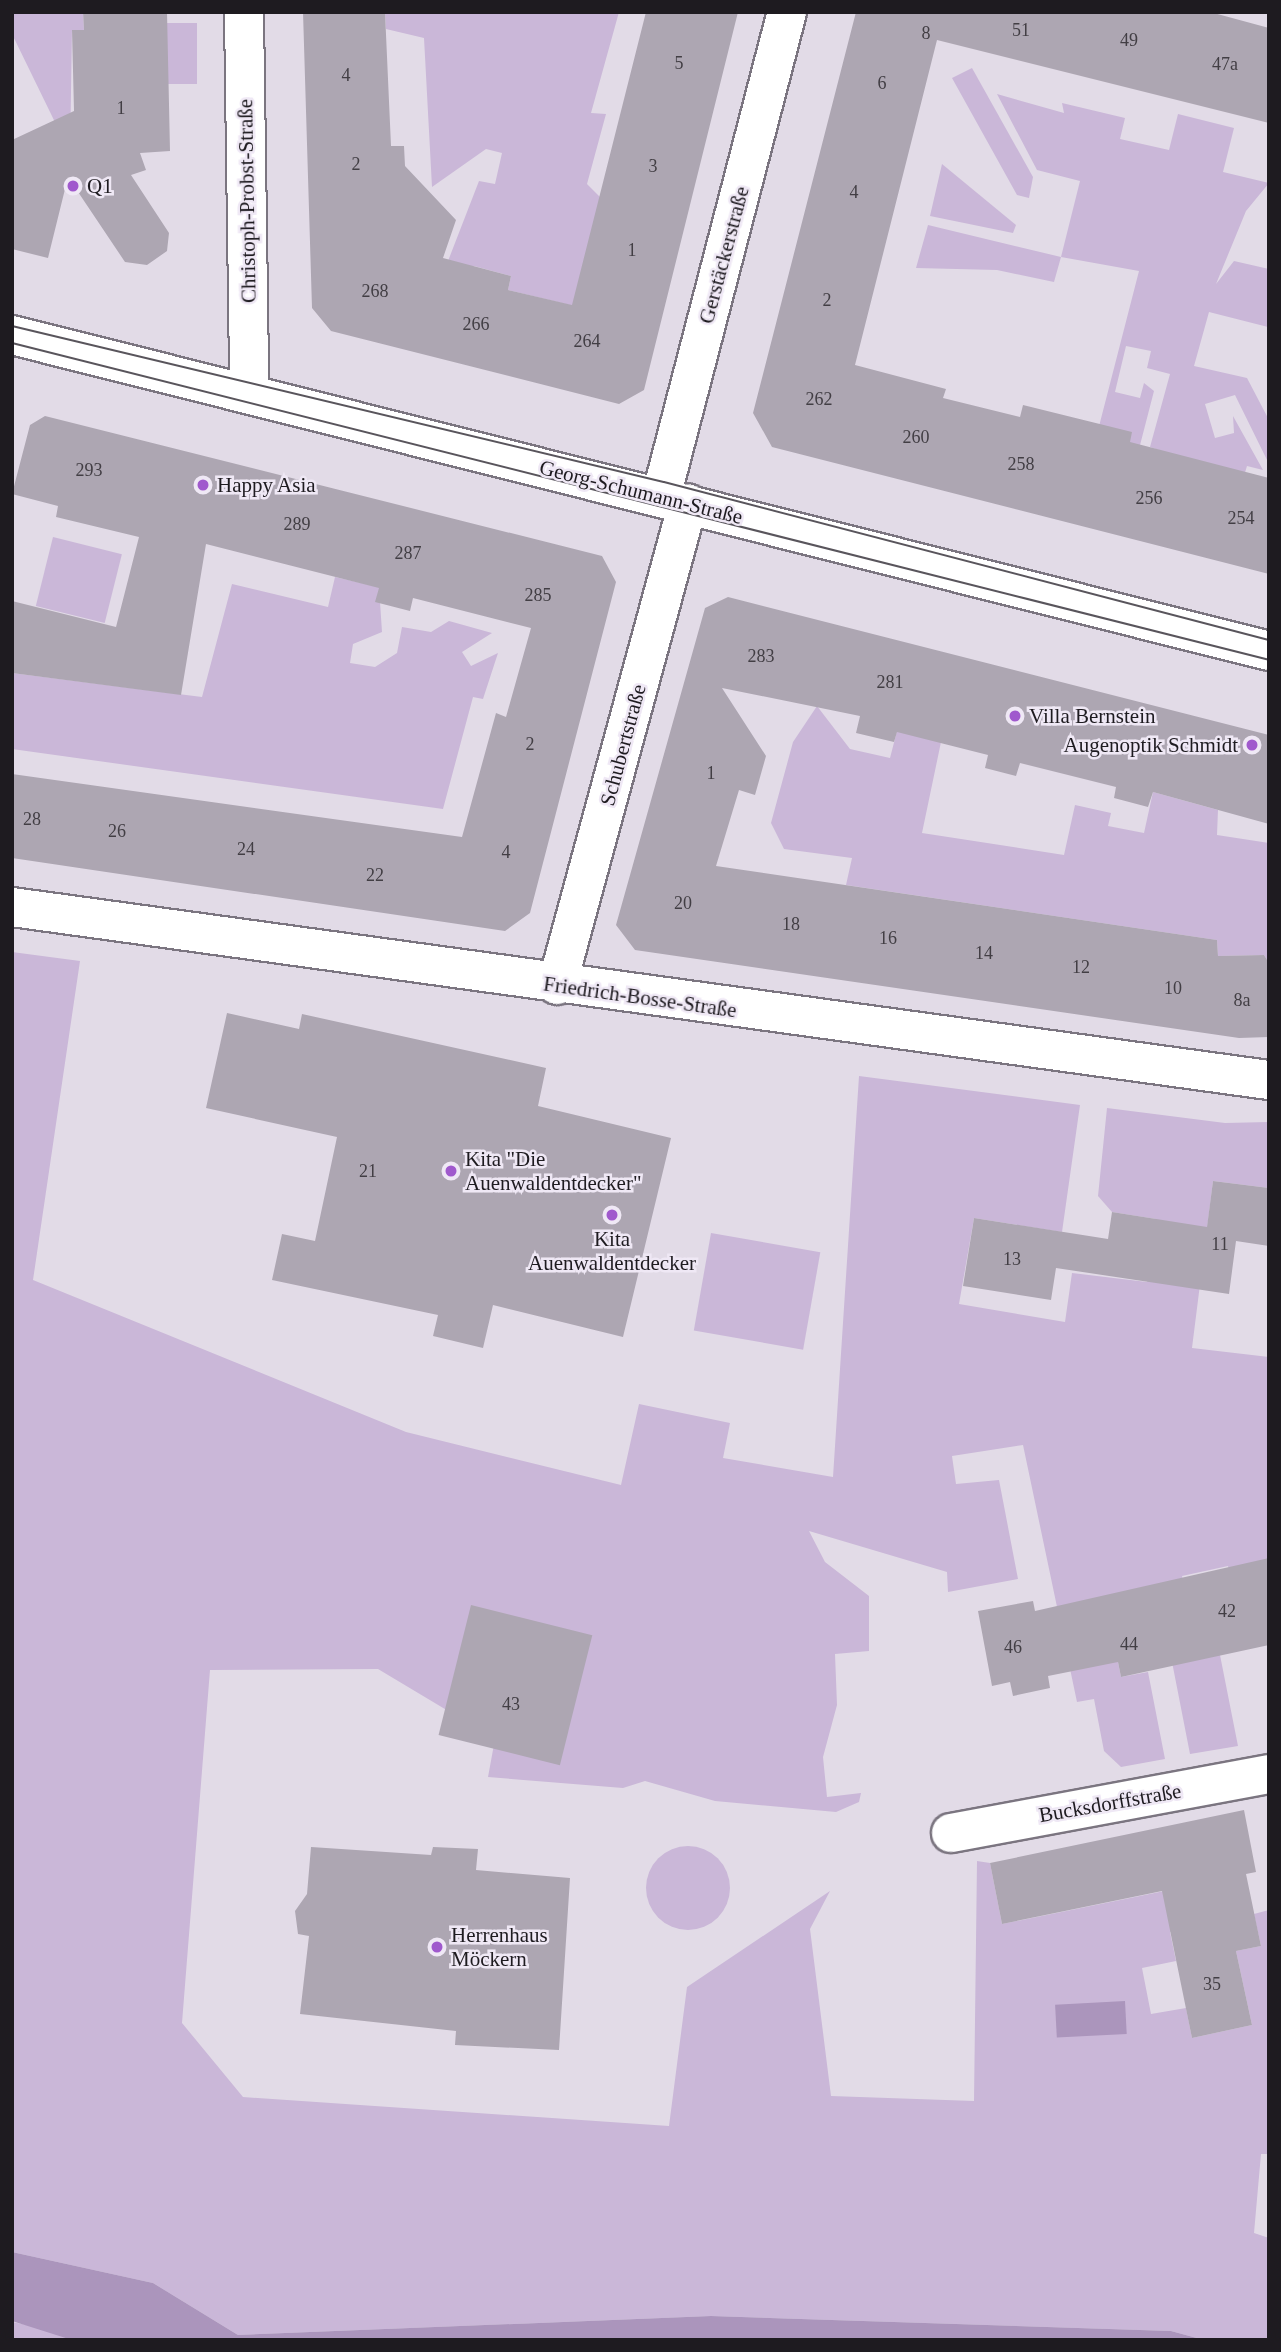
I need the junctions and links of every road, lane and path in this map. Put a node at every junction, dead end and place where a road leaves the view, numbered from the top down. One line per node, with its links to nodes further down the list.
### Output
1 (244, 12): 4 (street, Christoph-Probst-Straße)
2 (787, 12): 5 (street, Gerstäckerstraße)
3 (12, 335): 4 (street, Georg-Schumann-Straße)
4 (249, 390): 5 (street, Georg-Schumann-Straße)
5 (675, 501): 6 (street, Georg-Schumann-Straße); 8 (street, Schubertstraße)
6 (1269, 651)
7 (12, 907): 8 (street, Friedrich-Bosse-Straße)
8 (557, 985): 9 (street, Friedrich-Bosse-Straße)
9 (1269, 1080)
10 (1269, 1774): 11 (street, Bucksdorffstraße)
11 (951, 1833)

